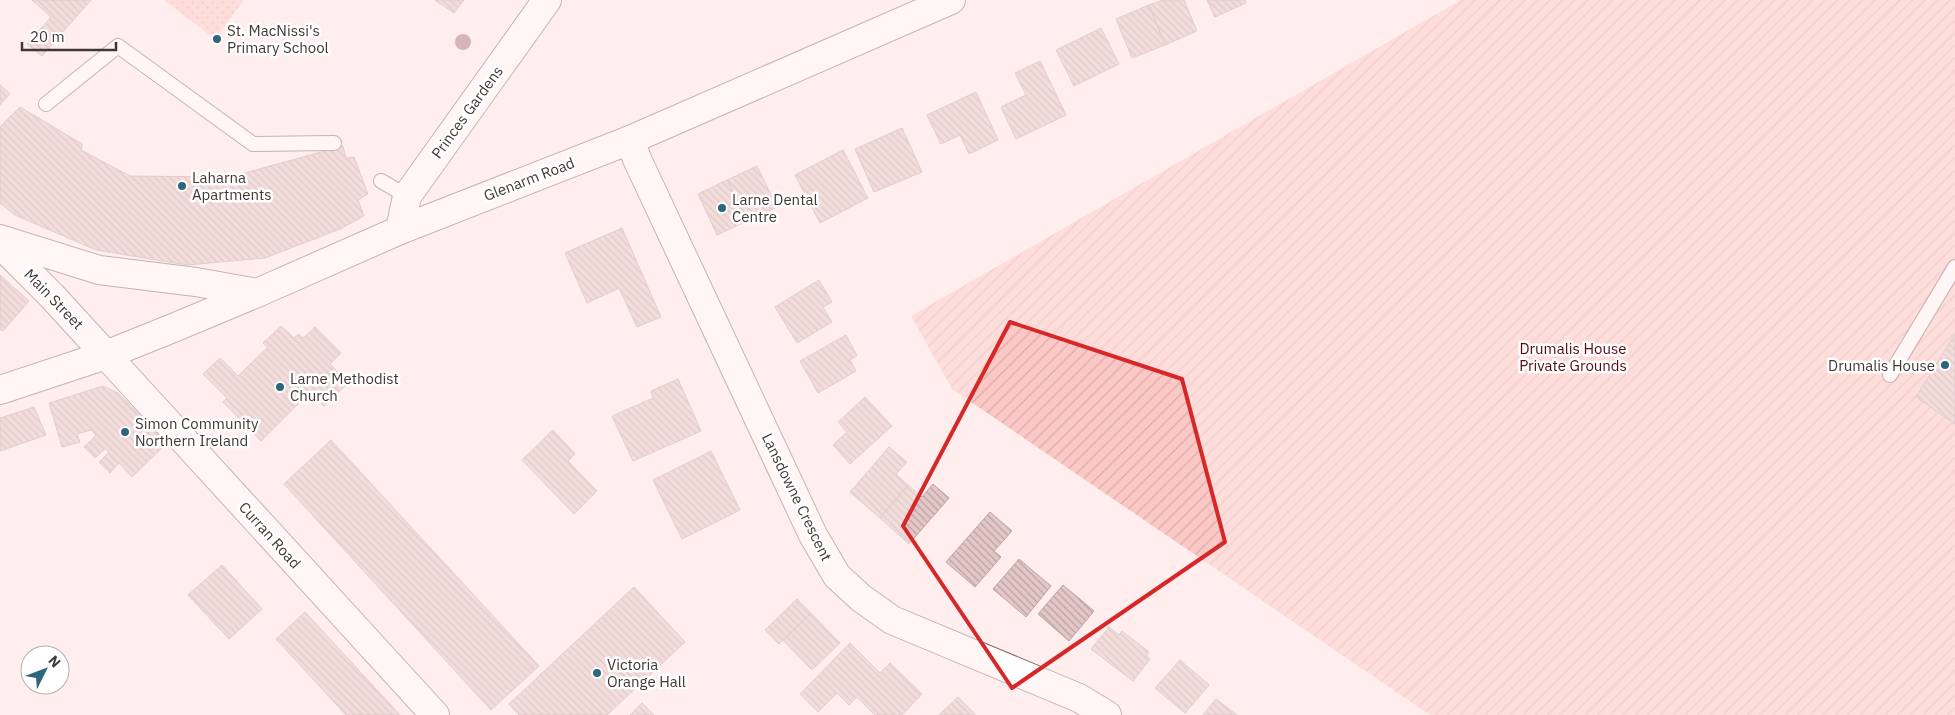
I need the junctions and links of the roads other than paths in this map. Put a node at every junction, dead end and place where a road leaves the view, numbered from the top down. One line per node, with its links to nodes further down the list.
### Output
1 (547, 0): 7 (street, Princes Gardens)
2 (951, 0): 4 (street, Glenarm Road)
3 (46, 104): 5 (lane)
4 (630, 140): 8 (street, Glenarm Road); 17 (street, Lansdowne Crescent)
5 (334, 143)
6 (381, 181): 7 (lane)
7 (407, 196): 8 (street, Princes Gardens)
8 (400, 230): 12 (street, Glenarm Road)
9 (0, 239): 12 (street)
10 (0, 244): 13 (street, Main Street)
11 (1955, 266): 14 (lane)
12 (257, 293): 13 (street, Glenarm Road)
13 (106, 355): 15 (street, Glenarm Road); 16 (street, Curran Road)
14 (1890, 375)
15 (0, 390)
16 (435, 715)
17 (1107, 715)

